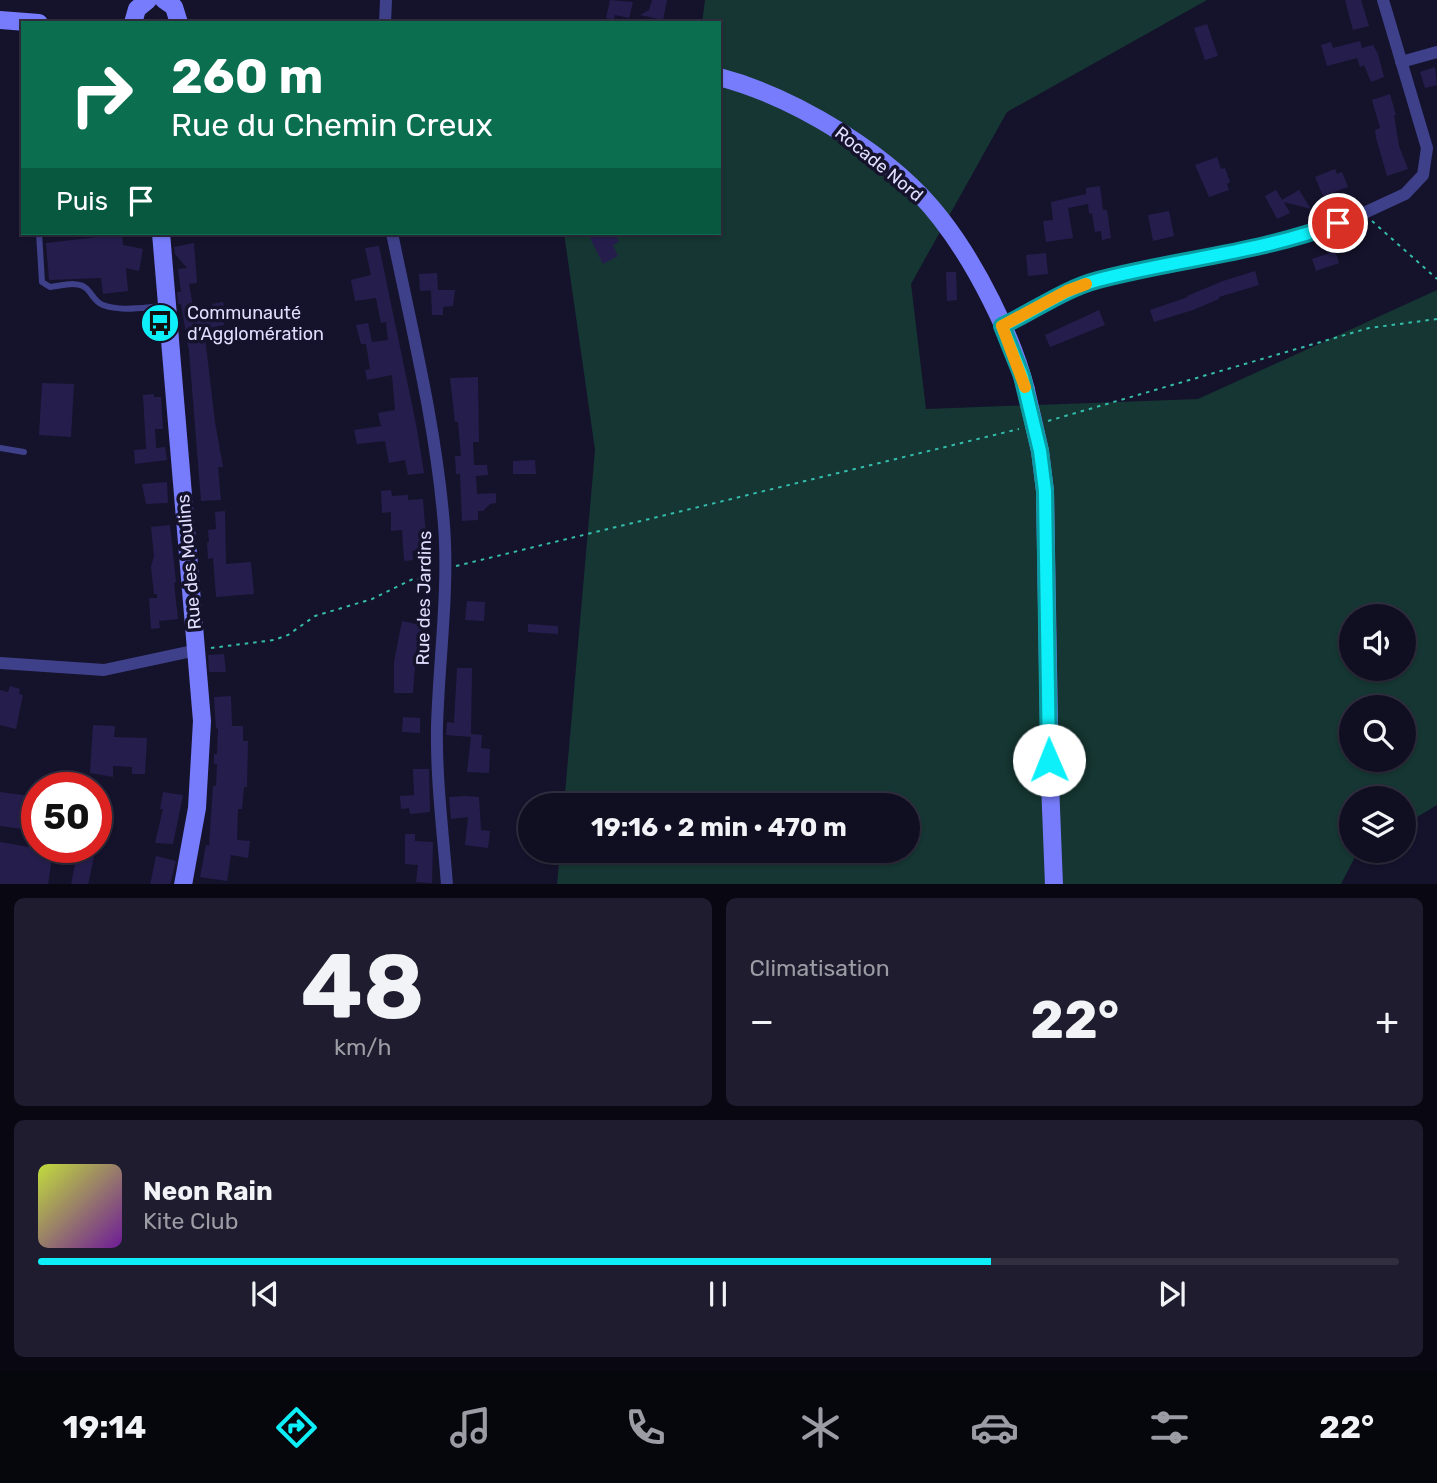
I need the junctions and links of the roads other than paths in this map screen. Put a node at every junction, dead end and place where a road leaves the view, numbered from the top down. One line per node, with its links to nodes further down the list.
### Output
1 (148, 0): 6 (main road)
2 (164, 0): 7 (main road)
3 (386, 0): 8 (street)
4 (1383, 0): 11 (street)
5 (0, 20): 9 (main road)
6 (134, 21)
7 (184, 21)
8 (385, 21)
9 (21, 22)
10 (1437, 52): 11 (street)
11 (1401, 62): 17 (street)
12 (721, 78): 17 (main road, Rocade Nord)
13 (39, 235): 16 (lane)
14 (162, 235): 16 (main road, Rue des Moulins)
15 (392, 235): 23 (street, Rue des Jardins)
16 (168, 306): 20 (main road, Rue des Moulins)
17 (1002, 326): 24 (main road, Rocade Nord, bridge)
18 (0, 448): 19 (lane)
19 (24, 452)
20 (197, 650): 21 (street); 22 (main road, Rue des Moulins)
21 (0, 663)
22 (183, 884)
23 (447, 884)
24 (1054, 884)

